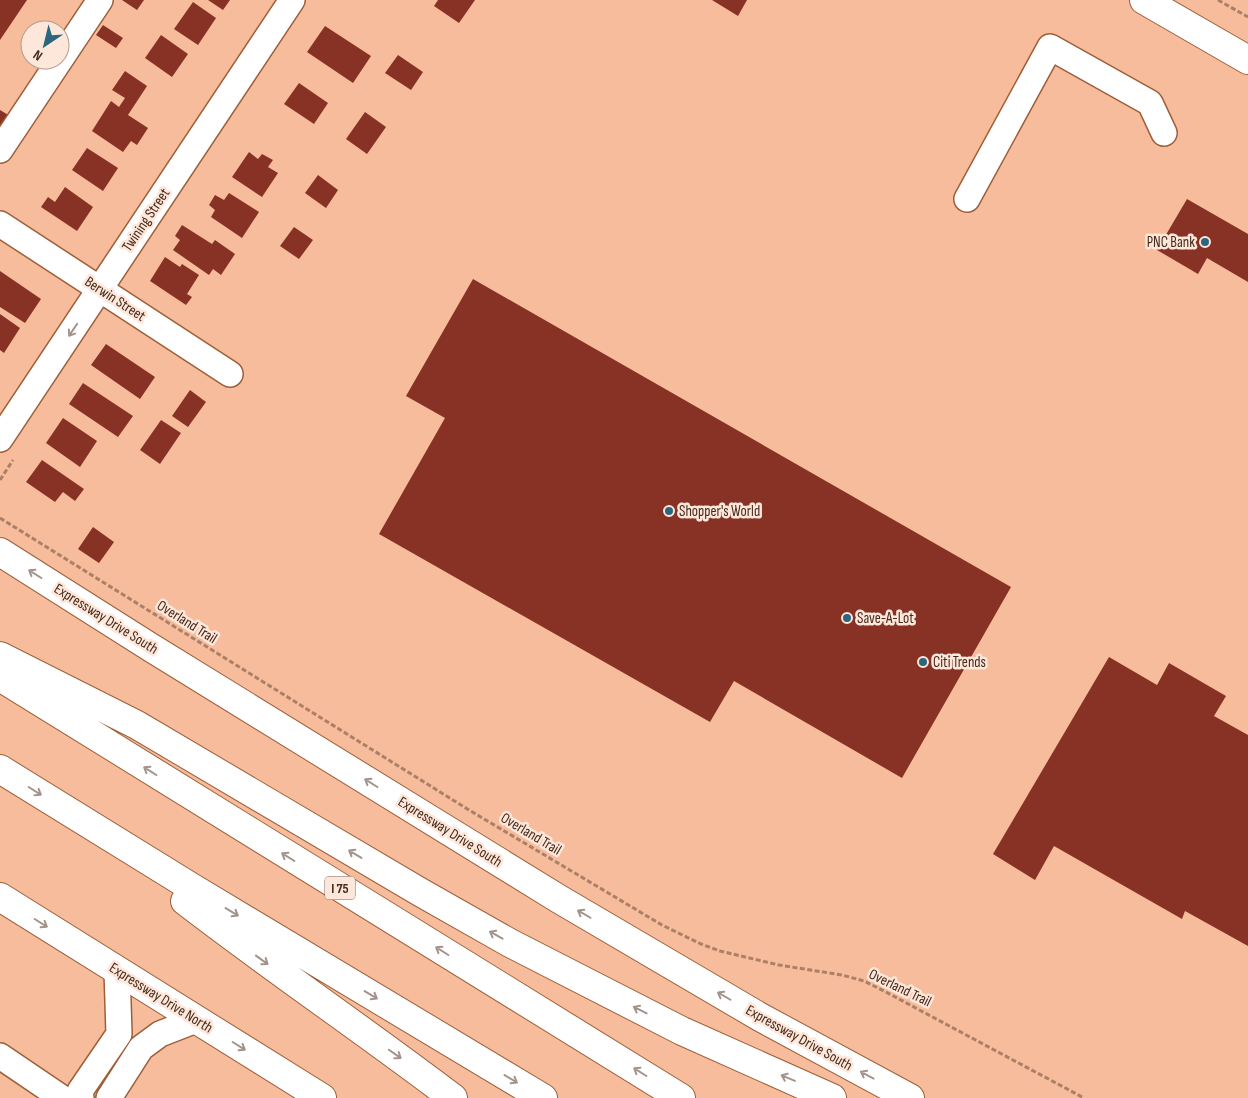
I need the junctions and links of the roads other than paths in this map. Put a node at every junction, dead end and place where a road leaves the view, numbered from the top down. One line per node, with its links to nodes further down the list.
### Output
1 (100, 0): 4 (street)
2 (292, 0): 11 (street, Twining Street)
3 (1144, 0): 5 (main road)
4 (70, 45)
5 (1248, 60)
6 (53, 70): 8 (street)
7 (1164, 133): 9 (street)
8 (0, 150)
9 (967, 199)
10 (0, 224): 11 (street, Berwin Street)
11 (100, 289): 12 (street, Berwin Street); 13 (street, Twining Street, one-way to 13)
12 (230, 374)
13 (0, 439)
14 (0, 552): 33 (main road, Expressway Drive South, one-way to 14)
15 (0, 656): 32 (main road, one-way to 15)
16 (0, 677): 31 (main road, I 75, one-way to 16)
17 (0, 769): 18 (main road, one-way to 18)
18 (71, 813): 29 (main road, one-way to 29); 30 (main road, one-way to 30)
19 (0, 897): 20 (main road, Expressway Drive North, one-way to 20)
20 (117, 970): 21 (main road, Expressway Drive North); 22 (street)
21 (196, 1020): 23 (street); 28 (main road, Expressway Drive North, one-way to 28)
22 (119, 1034): 23 (street); 26 (street)
23 (141, 1048): 27 (street)
24 (0, 1056): 25 (street)
25 (62, 1098)
26 (81, 1098)
27 (109, 1098)
28 (322, 1098)
29 (453, 1098)
30 (544, 1098)
31 (681, 1098)
32 (832, 1098)
33 (910, 1098)

